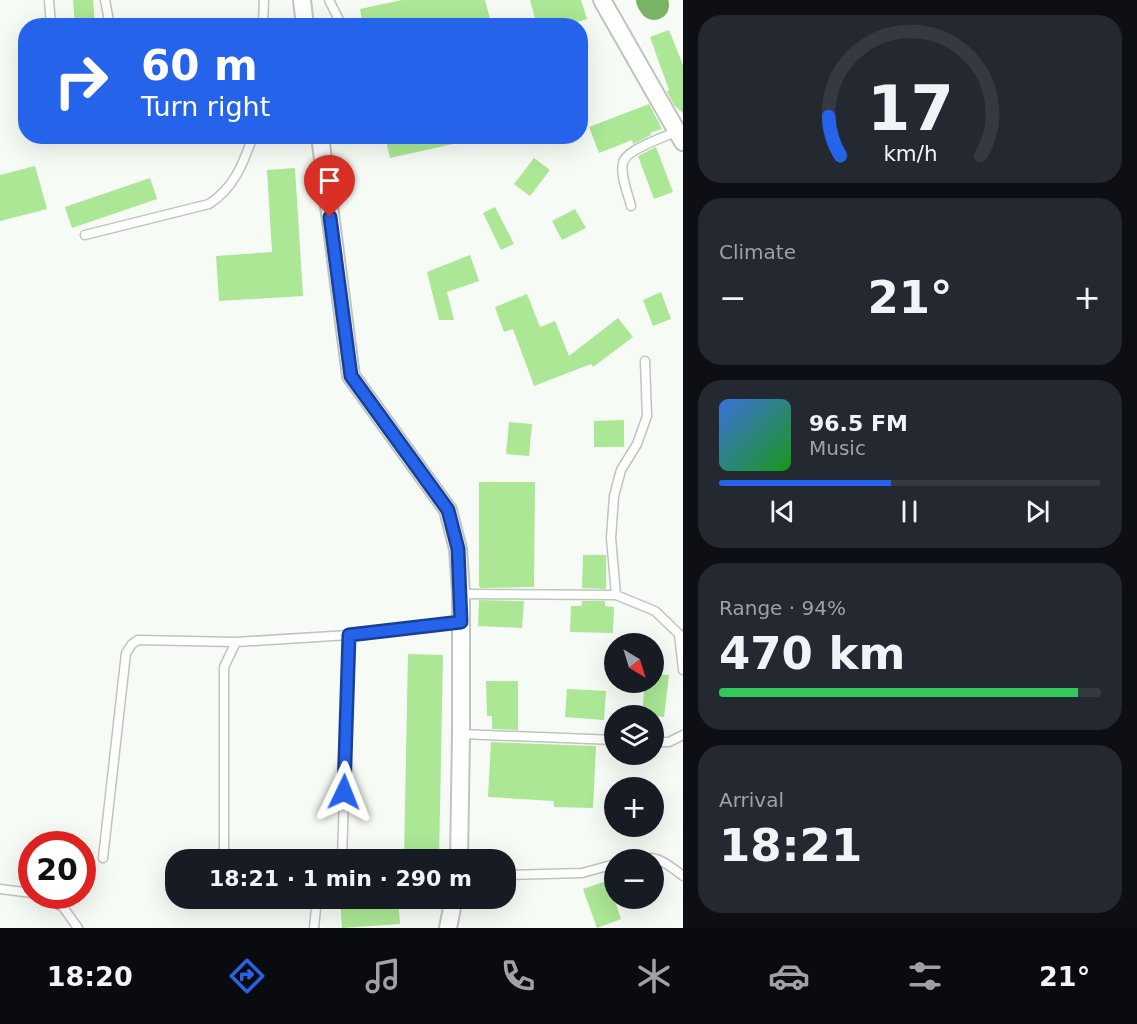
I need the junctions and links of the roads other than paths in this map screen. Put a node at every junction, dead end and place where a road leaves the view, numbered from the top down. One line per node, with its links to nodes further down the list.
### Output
1 (49, 0): 6 (lane)
2 (105, 0): 7 (lane)
3 (264, 0): 8 (lane)
4 (329, 0): 9 (lane)
5 (602, 0): 10 (street)
6 (50, 18)
7 (108, 18)
8 (263, 18)
9 (338, 18)
10 (679, 137): 13 (lane)
11 (250, 144): 14 (lane)
12 (321, 144): 16 (street)
13 (630, 206)
14 (85, 235)
15 (645, 361): 17 (lane)
16 (461, 594): 17 (lane); 18 (street)
17 (616, 595): 21 (lane)
18 (461, 622): 19 (lane); 22 (street)
19 (349, 635): 20 (lane); 27 (lane)
20 (236, 642): 26 (lane); 29 (lane)
21 (682, 670)
22 (461, 734): 24 (lane); 28 (street)
23 (682, 735): 25 (lane)
24 (604, 740)
25 (664, 742)
26 (224, 849)
27 (342, 849)
28 (459, 849)
29 (103, 858)
30 (664, 863): 33 (lane)
31 (604, 867): 32 (lane)
32 (516, 875)
33 (682, 876)
34 (0, 889): 35 (lane)
35 (18, 891)
36 (64, 909): 39 (lane)
37 (315, 909): 40 (lane)
38 (452, 909): 41 (street)
39 (78, 928)
40 (314, 928)
41 (448, 928)

